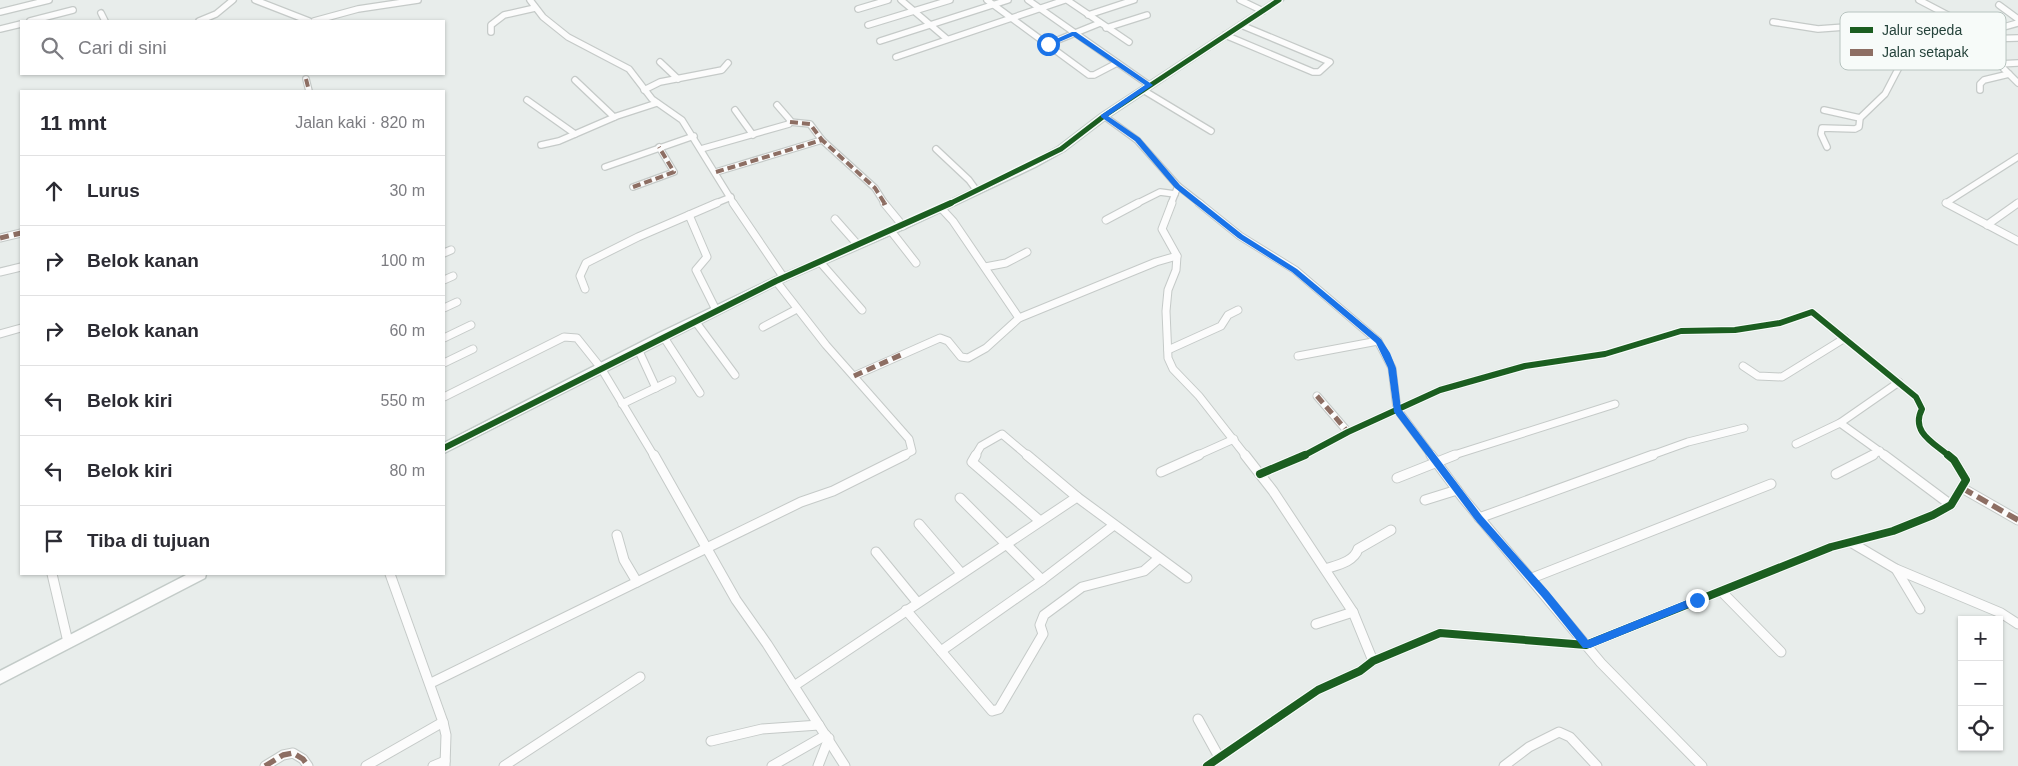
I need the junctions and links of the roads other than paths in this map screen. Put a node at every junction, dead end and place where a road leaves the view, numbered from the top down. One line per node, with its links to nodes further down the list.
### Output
1 (48, 0): 25 (street)
2 (233, 0): 35 (street)
3 (255, 0): 36 (street)
4 (418, 0): 37 (street)
5 (530, 0): 20 (street)
6 (888, 0): 17 (street)
7 (901, 0): 26 (street)
8 (950, 0): 26 (street)
9 (987, 0): 18 (street)
10 (1008, 0): 18 (street)
11 (1028, 0): 22 (street)
12 (1069, 0): 22 (street); 29 (street)
13 (1134, 0): 29 (street)
14 (1240, 0): 24 (street)
15 (1279, 0): 24 (street)
16 (1919, 0): 27 (street)
17 (878, 1): 21 (street)
18 (993, 5): 31 (street); 44 (street)
19 (1999, 5): 32 (street)
20 (535, 8): 49 (street); 69 (street)
21 (858, 9)
22 (1040, 9): 31 (street); 50 (street)
23 (73, 10): 33 (street)
24 (1263, 11): 43 (street)
25 (0, 12)
26 (913, 12): 42 (street); 44 (street)
27 (1941, 12)
28 (101, 13): 34 (street)
29 (1088, 15): 39 (street)
30 (1148, 15): 47 (street)
31 (1011, 19): 52 (street); 55 (street)
32 (2018, 19)
33 (34, 20)
34 (104, 20)
35 (201, 20)
36 (306, 20)
37 (317, 20)
38 (1773, 22): 45 (street)
39 (1100, 23): 47 (street); 50 (street)
40 (2018, 23): 46 (street)
41 (20, 24): 48 (street)
42 (868, 25)
43 (1241, 25): 51 (street); 51 (street)
44 (930, 26): 52 (street); 53 (street)
45 (1840, 27)
46 (2006, 27)
47 (1106, 28): 54 (street)
48 (0, 29)
49 (491, 32)
50 (1074, 33): 55 (street); 59 (street)
51 (1225, 35): 67 (street)
52 (947, 39): 56 (street)
53 (880, 41)
54 (1129, 42)
55 (1048, 44): 59 (street)
56 (896, 57)
57 (660, 62): 64 (street)
58 (728, 63): 64 (street)
59 (1117, 64): 67 (street)
60 (1898, 70): 78 (street)
61 (2005, 70): 62 (street)
62 (2009, 74): 66 (street); 70 (street)
63 (306, 79): 68 (street)
64 (678, 79): 69 (street)
65 (575, 80): 77 (street)
66 (2018, 83)
67 (1146, 87): 76 (street); 80 (street)
68 (309, 90)
69 (644, 90): 72 (street)
70 (1980, 90)
71 (527, 100): 81 (street)
72 (657, 103): 77 (street); 83 (street)
73 (777, 105): 79 (street)
74 (735, 110): 82 (street)
75 (1824, 110): 78 (street)
76 (1104, 116): 94 (street); 95 (street)
77 (614, 117): 81 (street)
78 (1860, 118): 87 (street)
79 (790, 122): 82 (street); 84 (street)
80 (1211, 130)
81 (575, 134): 85 (street)
82 (753, 135): 88 (street)
83 (694, 136): 86 (street); 88 (street)
84 (822, 140): 92 (street); 103 (street)
85 (541, 145)
86 (659, 147): 91 (street); 93 (street)
87 (1827, 147)
88 (701, 149): 92 (street)
89 (936, 149): 95 (street)
90 (2017, 158): 102 (street)
91 (605, 167)
92 (716, 172): 96 (street)
93 (633, 187)
94 (1176, 190): 101 (street); 110 (street); 135 (street)
95 (977, 191): 98 (street)
96 (731, 197): 99 (street); 118 (street)
97 (2018, 203): 102 (street)
98 (941, 208): 103 (street); 114 (street)
99 (689, 215): 119 (street); 123 (street)
100 (835, 220): 108 (street)
101 (1106, 220)
102 (1987, 225): 107 (street)
103 (903, 226): 104 (street)
104 (891, 231): 108 (street); 112 (street)
105 (20, 233): 106 (street)
106 (0, 238)
107 (2018, 241)
108 (858, 245): 111 (street)
109 (1027, 252): 114 (street)
110 (1177, 256): 126 (street); 138 (street)
111 (820, 262): 118 (street); 124 (street)
112 (916, 263)
113 (20, 267): 115 (street)
114 (986, 267): 126 (street)
115 (0, 272)
116 (453, 276): 117 (street)
117 (445, 280)
118 (780, 280): 122 (street); 123 (street)
119 (585, 289)
120 (456, 302): 121 (street)
121 (445, 308)
122 (797, 309): 129 (street); 144 (street)
123 (716, 310): 127 (street)
124 (862, 310)
125 (1238, 310): 138 (street)
126 (1020, 318): 144 (street)
127 (695, 321): 132 (street); 143 (street)
128 (471, 325): 133 (street)
129 (763, 327)
130 (20, 328): 131 (street)
131 (0, 334)
132 (663, 336): 137 (street); 148 (street)
133 (445, 338)
134 (1845, 338): 141 (street); 146 (street); 153 (street)
135 (1378, 341): 139 (street); 153 (street)
136 (473, 349): 140 (street)
137 (638, 349): 142 (street); 147 (street)
138 (1168, 350): 157 (street)
139 (1298, 356)
140 (445, 363)
141 (1743, 366)
142 (601, 368): 150 (street); 151 (street); 159 (street)
143 (736, 375)
144 (854, 376): 182 (street)
145 (672, 380): 147 (street)
146 (1899, 382): 154 (street); 167 (street)
147 (656, 388): 151 (street)
148 (700, 393)
149 (1317, 396): 156 (street)
150 (445, 397)
151 (622, 404): 182 (street)
152 (1615, 404): 161 (street)
153 (1397, 409): 156 (street); 161 (street)
154 (1840, 424): 158 (street); 160 (street)
155 (1744, 428): 173 (street)
156 (1348, 432): 163 (street)
157 (1234, 439): 162 (street); 163 (street)
158 (1796, 444)
159 (445, 447)
160 (1880, 451): 164 (street); 172 (street)
161 (1435, 461): 165 (street); 168 (street)
162 (1161, 472)
163 (1260, 474): 185 (street)
164 (1836, 474)
165 (1397, 478)
166 (1771, 484): 192 (street)
167 (1962, 488): 172 (street); 174 (street)
168 (1457, 490): 171 (street); 173 (street)
169 (1076, 497): 175 (street); 175 (street); 177 (street)
170 (960, 498): 181 (street)
171 (1425, 500)
172 (1951, 505): 180 (street)
173 (1479, 518): 192 (street)
174 (2018, 520)
175 (1040, 521): 181 (street)
176 (919, 524): 187 (street)
177 (1114, 525): 184 (street); 193 (street)
178 (1391, 530): 185 (street)
179 (617, 535): 194 (street)
180 (1852, 543): 186 (street); 195 (street)
181 (1005, 544): 187 (street); 193 (street)
182 (708, 548): 194 (street); 210 (street)
183 (876, 552): 196 (street)
184 (1159, 558): 191 (street); 204 (street)
185 (1325, 569): 199 (street)
186 (1896, 569): 197 (street); 201 (street)
187 (961, 573): 196 (street)
188 (52, 575): 202 (street)
189 (198, 575): 202 (street)
190 (390, 575): 209 (street)
191 (1187, 578)
192 (1532, 578): 203 (street)
193 (1042, 580): 204 (street)
194 (637, 582): 209 (street)
195 (1721, 591): 203 (street); 205 (street)
196 (917, 602): 198 (street)
197 (1920, 609)
198 (906, 610): 204 (street); 210 (street)
199 (1352, 612): 200 (street); 206 (street)
200 (1316, 624)
201 (2018, 624)
202 (68, 642): 208 (street)
203 (1586, 645): 206 (street); 229 (street)
204 (941, 650)
205 (1781, 652)
206 (1373, 661): 216 (street)
207 (640, 677): 222 (street)
208 (0, 678)
209 (431, 683): 212 (street)
210 (794, 686): 213 (street)
211 (1198, 719): 216 (street)
212 (443, 722): 217 (street); 220 (street)
213 (819, 725): 214 (street); 215 (street)
214 (828, 737): 223 (street); 224 (street); 225 (street)
215 (711, 741)
216 (1219, 757): 226 (street)
217 (445, 763): 221 (street)
218 (265, 766): 219 (street)
219 (308, 766)
220 (366, 766)
221 (434, 766)
222 (504, 766)
223 (772, 766)
224 (818, 766)
225 (845, 766)
226 (1207, 766)
227 (1504, 766): 228 (street)
228 (1597, 766)
229 (1702, 766)

